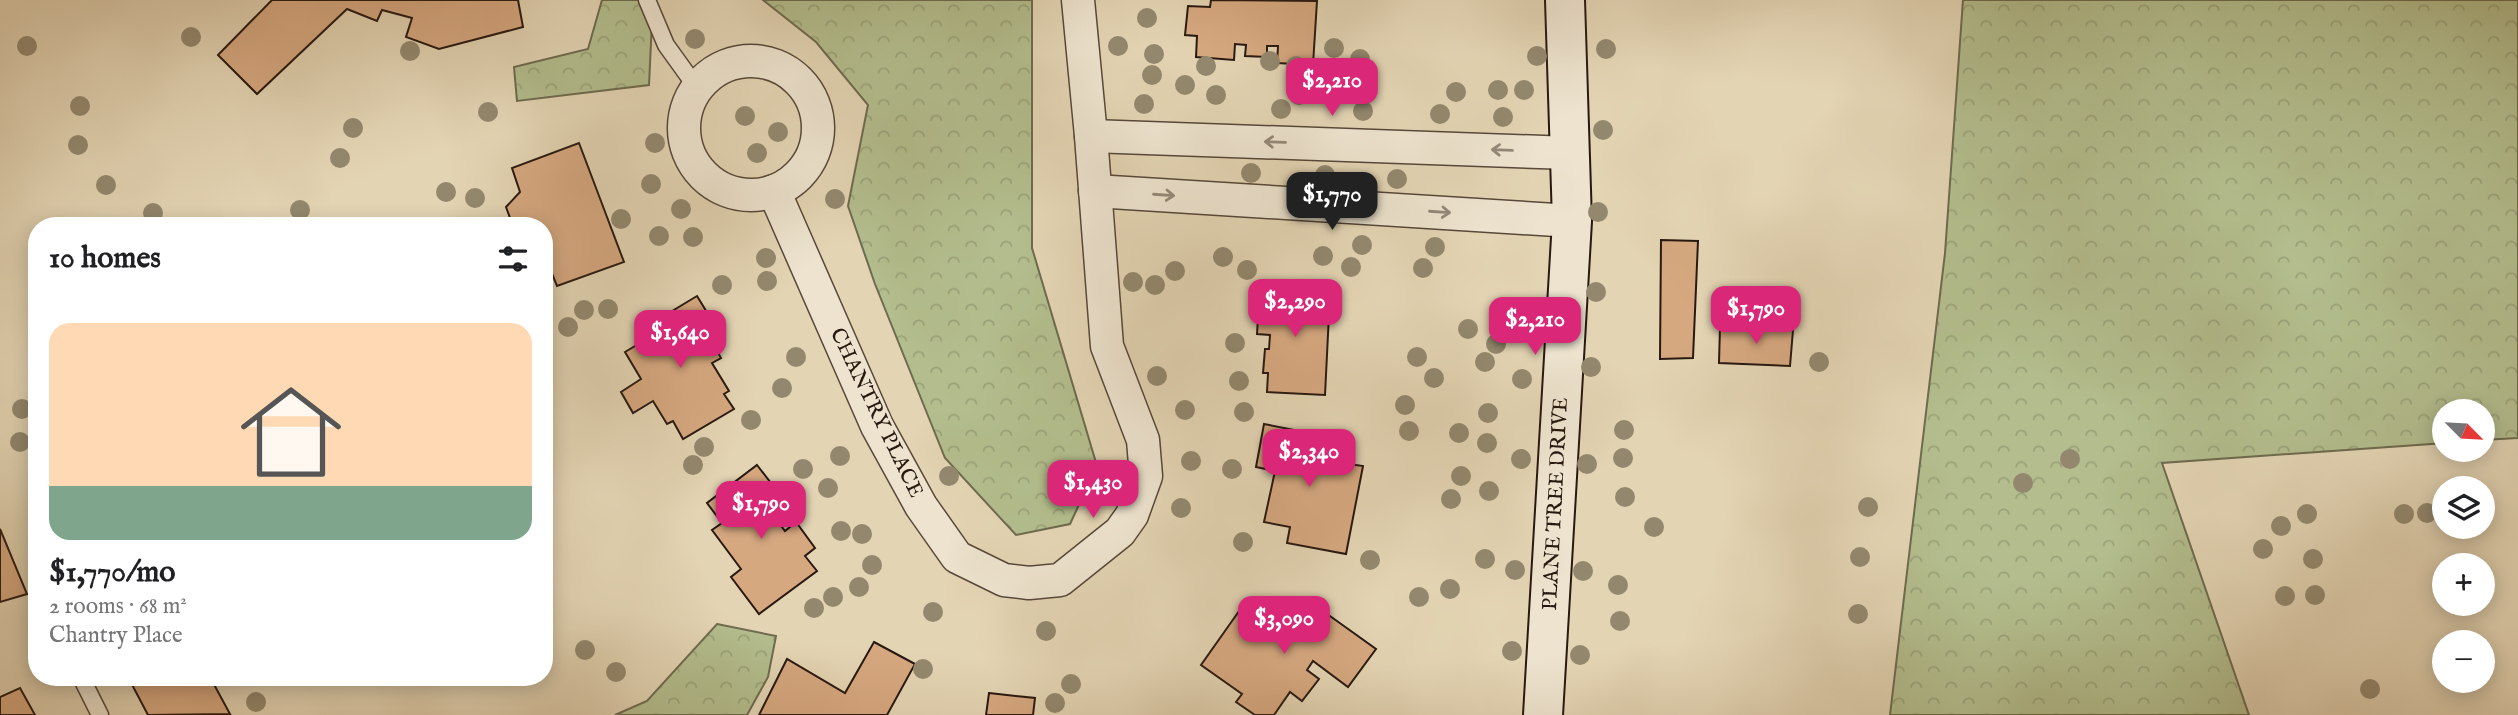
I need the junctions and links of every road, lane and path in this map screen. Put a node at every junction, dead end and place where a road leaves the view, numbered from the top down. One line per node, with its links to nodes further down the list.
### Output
1 (647, 0): 4 (lane)
2 (1078, 0): 5 (street, CHANTRY PLACE)
3 (1565, 0): 6 (street, PLANE TREE DRIVE)
4 (697, 88): 7 (street); 7 (street)
5 (1091, 136): 6 (street, one-way to 5); 8 (street, CHANTRY PLACE)
6 (1570, 153): 9 (street, PLANE TREE DRIVE)
7 (774, 191): 8 (street, CHANTRY PLACE)
8 (1096, 191): 9 (street, one-way to 9)
9 (1572, 221): 12 (street, PLANE TREE DRIVE)
10 (86, 686): 11 (lane)
11 (100, 715)
12 (1543, 715)

